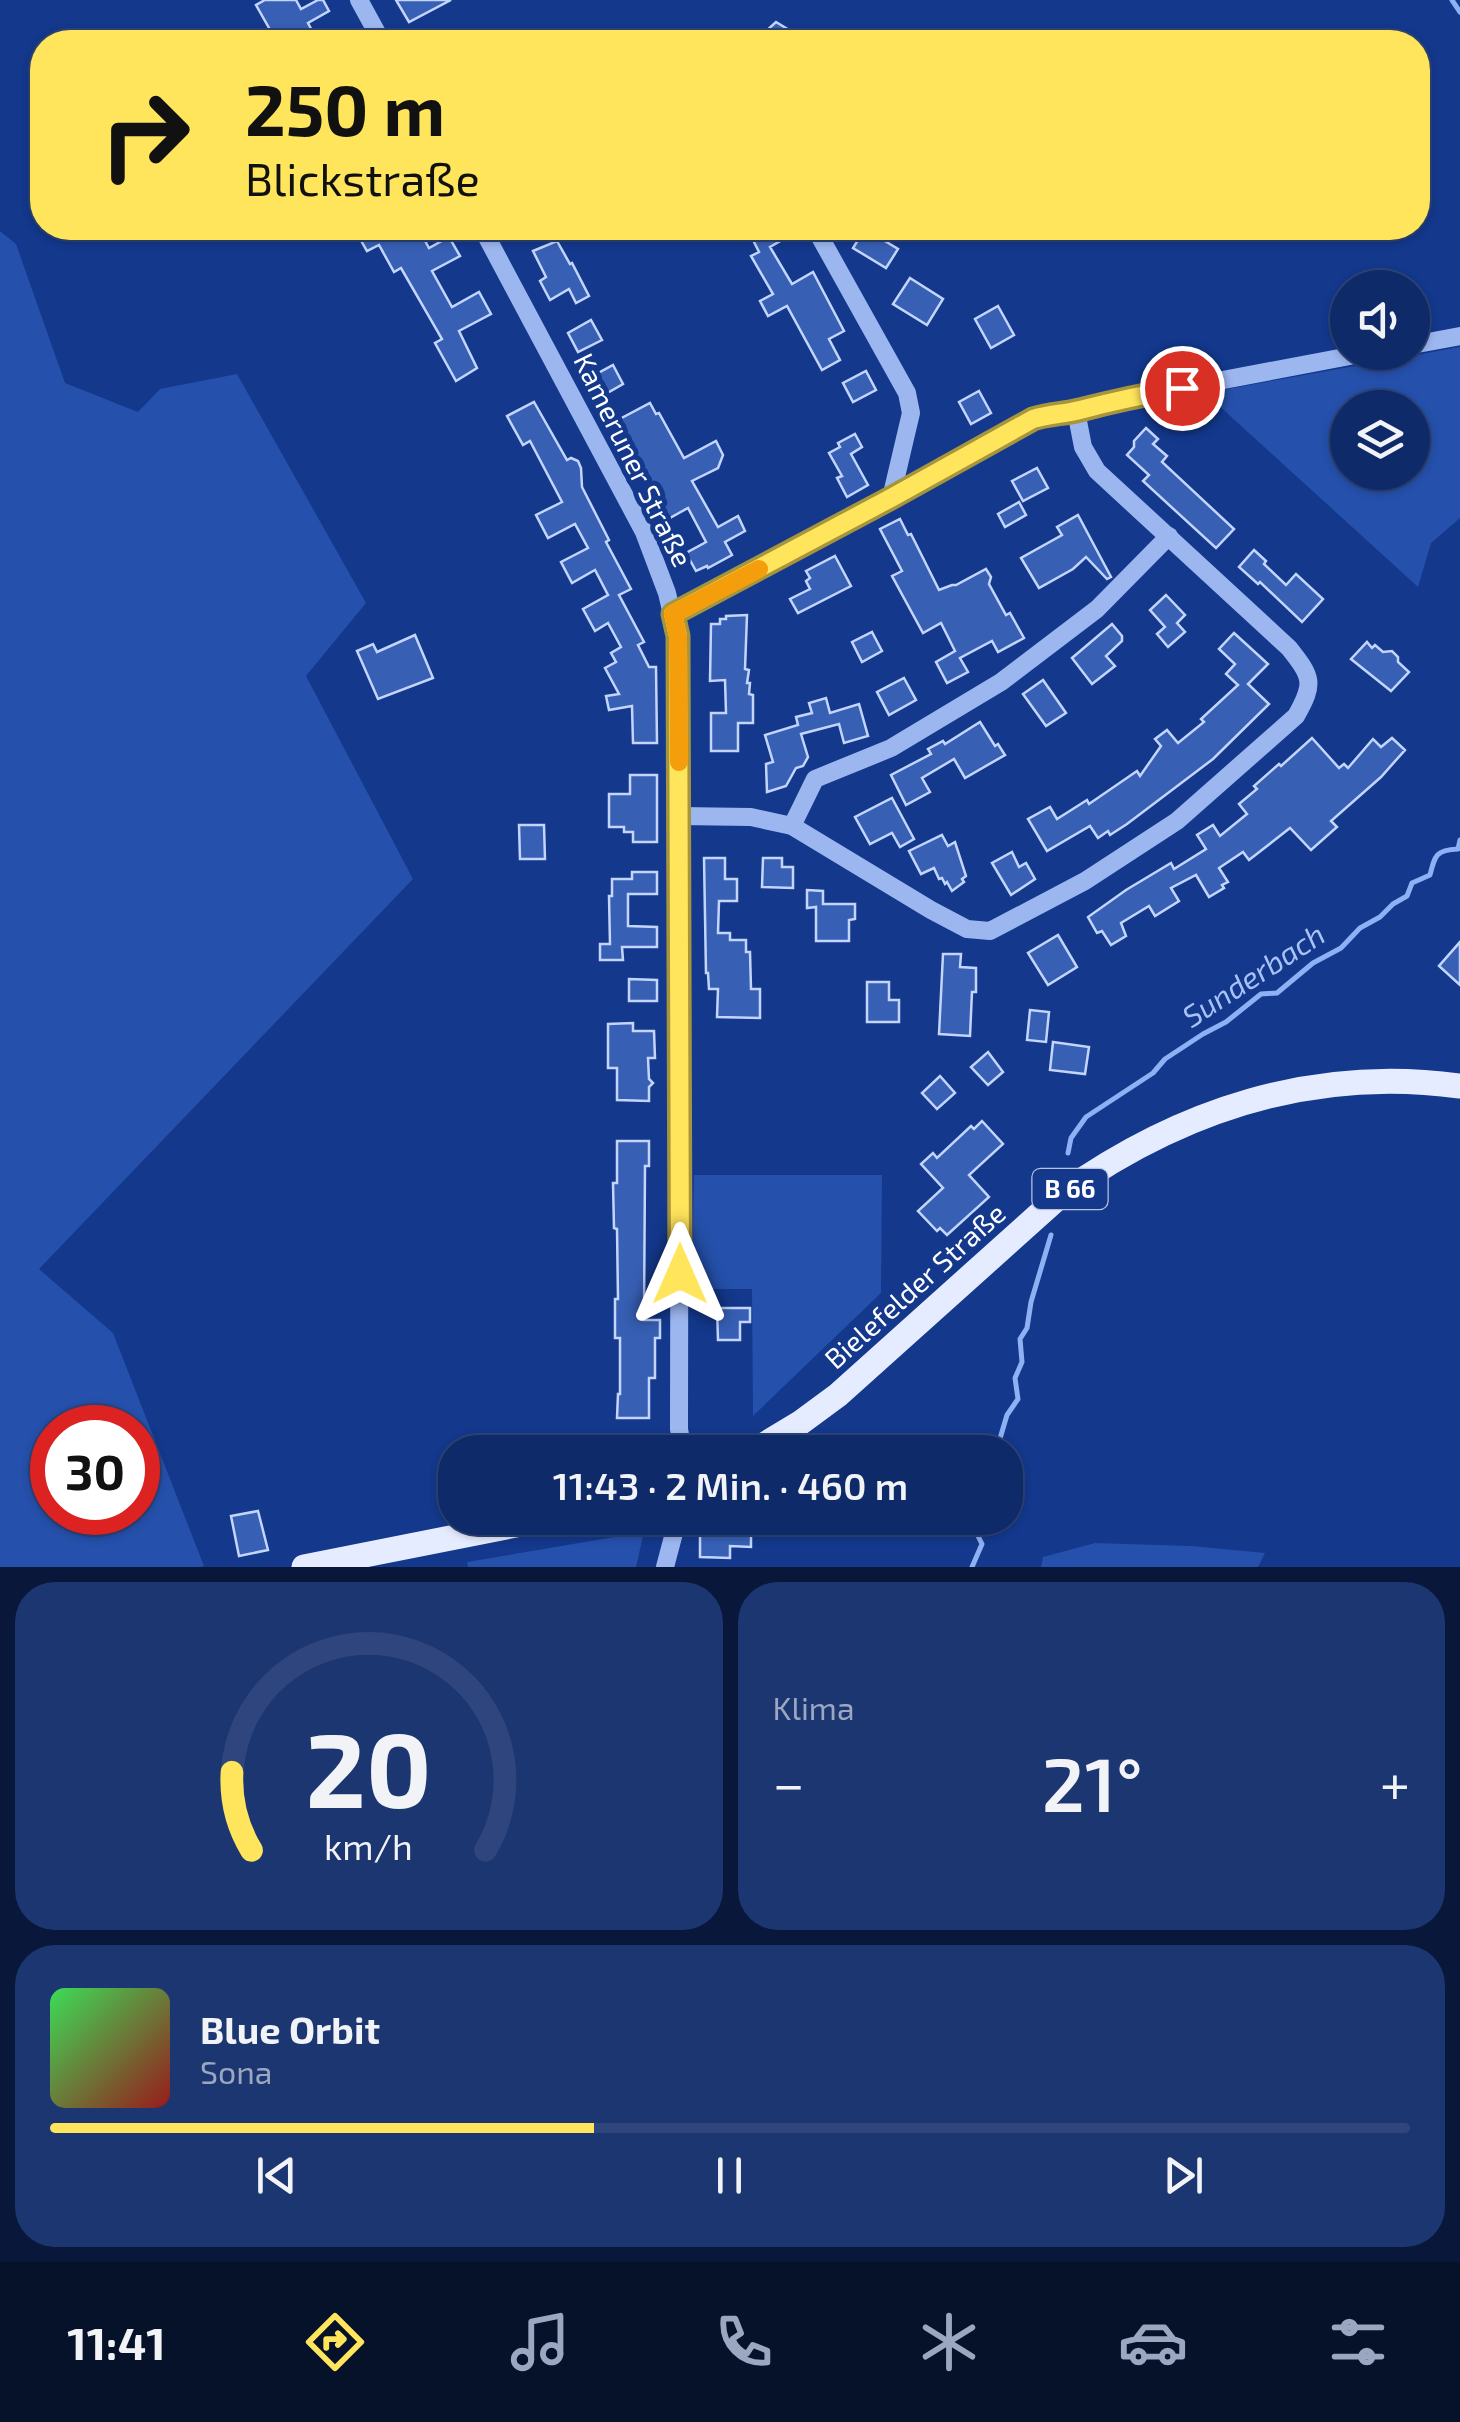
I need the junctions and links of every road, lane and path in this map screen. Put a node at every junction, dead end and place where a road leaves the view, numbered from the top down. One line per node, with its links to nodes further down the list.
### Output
1 (359, 0): 2 (street)
2 (375, 30)
3 (488, 240): 11 (street, Kameruner Straße)
4 (822, 240): 9 (street)
5 (1460, 336): 6 (street)
6 (1430, 342)
7 (1330, 360): 8 (street)
8 (1076, 411): 9 (street); 10 (street)
9 (891, 498): 11 (street)
10 (1169, 536): 13 (street); 13 (street)
11 (673, 614): 12 (street, Kameruner Straße)
12 (679, 816): 13 (street); 15 (street, Kameruner Straße)
13 (792, 826)
14 (1460, 1086): 16 (main road, Bielefelder Straße / B 66)
15 (681, 1435)
16 (780, 1435)
17 (465, 1535): 19 (main road)
18 (673, 1535): 20 (street)
19 (304, 1567)
20 (665, 1567)

